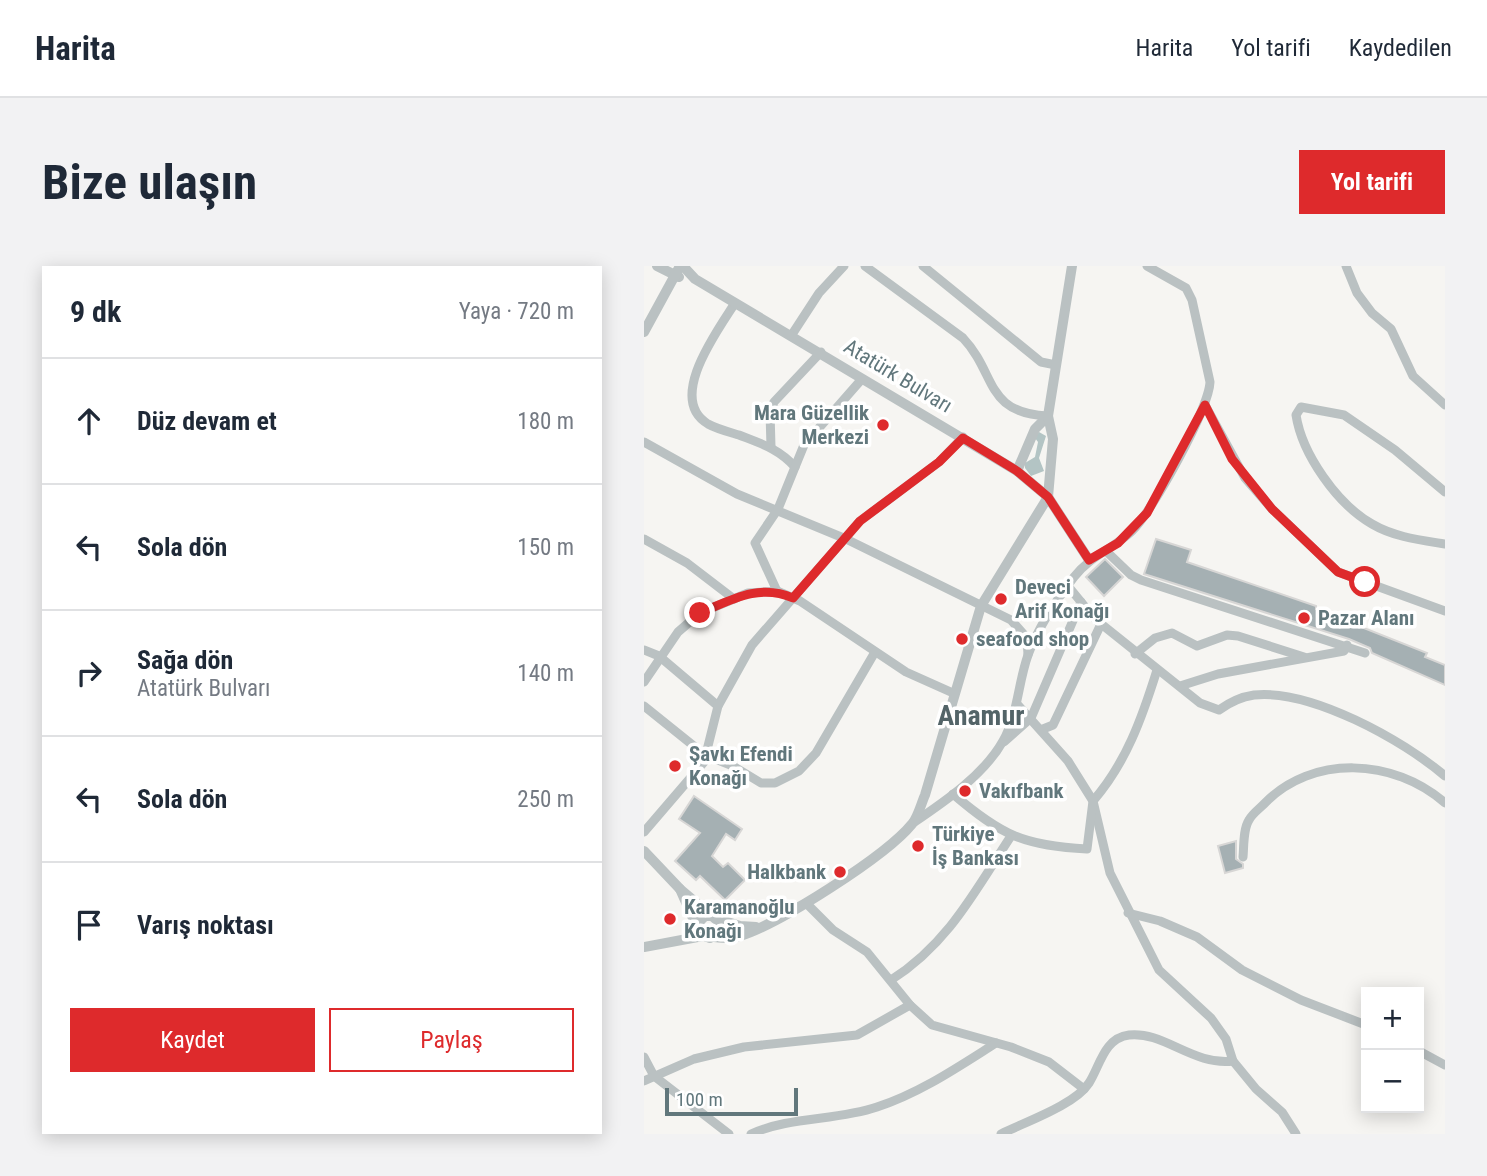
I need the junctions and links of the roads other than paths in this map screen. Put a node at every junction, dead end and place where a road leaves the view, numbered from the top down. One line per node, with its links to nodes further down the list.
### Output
1 (657, 266): 8 (street)
2 (844, 266): 11 (street)
3 (865, 266): 17 (street)
4 (923, 266): 13 (street)
5 (1072, 266): 13 (street)
6 (1147, 266): 15 (street)
7 (1346, 266): 16 (street)
8 (679, 269): 9 (street, Atatürk Bulvarı); 10 (street)
9 (735, 303): 11 (street, Atatürk Bulvarı); 20 (street)
10 (644, 332)
11 (791, 336): 12 (street, Atatürk Bulvarı)
12 (821, 352): 14 (street, Atatürk Bulvarı); 20 (street)
13 (1056, 365): 17 (street)
14 (861, 380): 18 (street, Atatürk Bulvarı); 21 (street)
15 (1205, 405): 29 (street); 37 (street)
16 (1445, 405)
17 (1048, 416): 22 (street); 24 (street)
18 (963, 438): 22 (street, Atatürk Bulvarı); 27 (street)
19 (644, 442): 25 (street)
20 (771, 447): 21 (street)
21 (795, 467): 25 (street)
22 (1017, 471): 24 (street, Atatürk Bulvarı)
23 (1445, 492): 28 (street)
24 (1048, 497): 30 (street, Atatürk Bulvarı); 36 (street)
25 (778, 509): 27 (street); 32 (street)
26 (644, 539): 33 (street)
27 (846, 539): 34 (street); 36 (street)
28 (1445, 544)
29 (1106, 551): 30 (street); 39 (street)
30 (1089, 560): 31 (street)
31 (1068, 586): 35 (street); 44 (street)
32 (777, 591): 33 (street); 34 (street)
33 (734, 598): 45 (street)
34 (793, 598): 41 (street); 53 (street)
35 (1081, 602): 38 (street); 54 (street)
36 (981, 606): 44 (street); 50 (street)
37 (1445, 611)
38 (1101, 624): 43 (street); 55 (street)
39 (1347, 645): 42 (street); 46 (street)
40 (644, 650): 45 (street)
41 (875, 652): 50 (street); 57 (street)
42 (1365, 653)
43 (1135, 654): 46 (street); 47 (street)
44 (1028, 655): 51 (street)
45 (659, 656): 48 (street); 53 (street)
46 (1304, 657): 49 (street)
47 (1157, 670): 49 (street); 60 (street)
48 (644, 682)
49 (1180, 686): 58 (street)
50 (953, 693): 62 (street)
51 (1017, 704): 54 (street); 56 (street)
52 (644, 706): 57 (street)
53 (718, 706): 57 (street)
54 (1031, 718): 55 (street); 56 (street)
55 (1043, 729): 60 (street)
56 (1003, 743): 59 (street)
57 (705, 755): 63 (street)
58 (1445, 776)
59 (953, 794): 62 (street); 64 (street)
60 (1093, 801): 64 (street); 69 (street)
61 (1445, 803): 66 (street)
62 (913, 823): 68 (street)
63 (644, 832)
64 (1011, 836): 75 (street)
65 (644, 851): 67 (street)
66 (1242, 857)
67 (680, 889): 70 (street); 71 (street)
68 (806, 903): 72 (street); 75 (street)
69 (1128, 913): 77 (street); 81 (street)
70 (715, 917): 71 (street); 72 (street); 73 (street)
71 (698, 923): 73 (street)
72 (762, 925): 73 (street)
73 (708, 937): 74 (street)
74 (644, 947)
75 (891, 980): 76 (street)
76 (910, 1005): 78 (street); 83 (street)
77 (1361, 1023)
78 (996, 1042): 85 (street); 87 (street)
79 (1424, 1054): 82 (street)
80 (644, 1057): 83 (street)
81 (1233, 1061): 85 (street); 89 (street)
82 (1445, 1065)
83 (654, 1076): 84 (street); 86 (street)
84 (644, 1081)
85 (1084, 1088): 88 (street)
86 (729, 1134)
87 (751, 1134)
88 (1001, 1134)
89 (1296, 1134)

